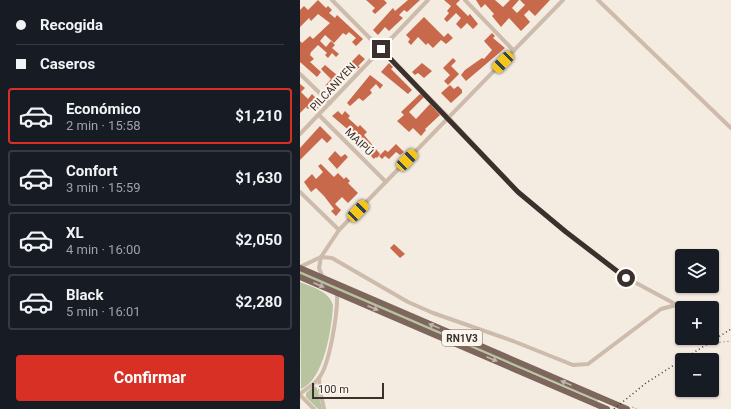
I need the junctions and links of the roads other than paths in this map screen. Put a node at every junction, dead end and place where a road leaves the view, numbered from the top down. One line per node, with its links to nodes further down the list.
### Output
1 (332, 0): 6 (street)
2 (428, 0): 6 (street, PILCANIYEN)
3 (465, 0): 7 (street)
4 (563, 0): 7 (street)
5 (598, 0): 12 (street)
6 (381, 49): 9 (street, PILCANIYEN); 11 (street)
7 (514, 51): 11 (street)
8 (300, 74): 9 (street)
9 (330, 103): 10 (street, PILCANIYEN)
10 (319, 115): 13 (street, PILCANIYEN); 14 (street, MAIPÚ)
11 (449, 118): 14 (street); 17 (street)
12 (731, 128)
13 (300, 134)
14 (386, 182): 16 (street)
15 (300, 192): 16 (street)
16 (339, 230): 17 (street)
17 (321, 257): 18 (street); 20 (street)
18 (300, 267): 20 (main road, RN1V3)
19 (300, 277): 21 (main road, RN1V3, one-way to 21)
20 (323, 278): 27 (main road, RN1V3, one-way to 20)
21 (337, 293): 22 (street); 26 (main road, RN1V3, one-way to 26)
22 (319, 378): 23 (street); 25 (street)
23 (300, 395): 24 (street)
24 (314, 409)
25 (324, 409)
26 (607, 409)
27 (627, 409)

